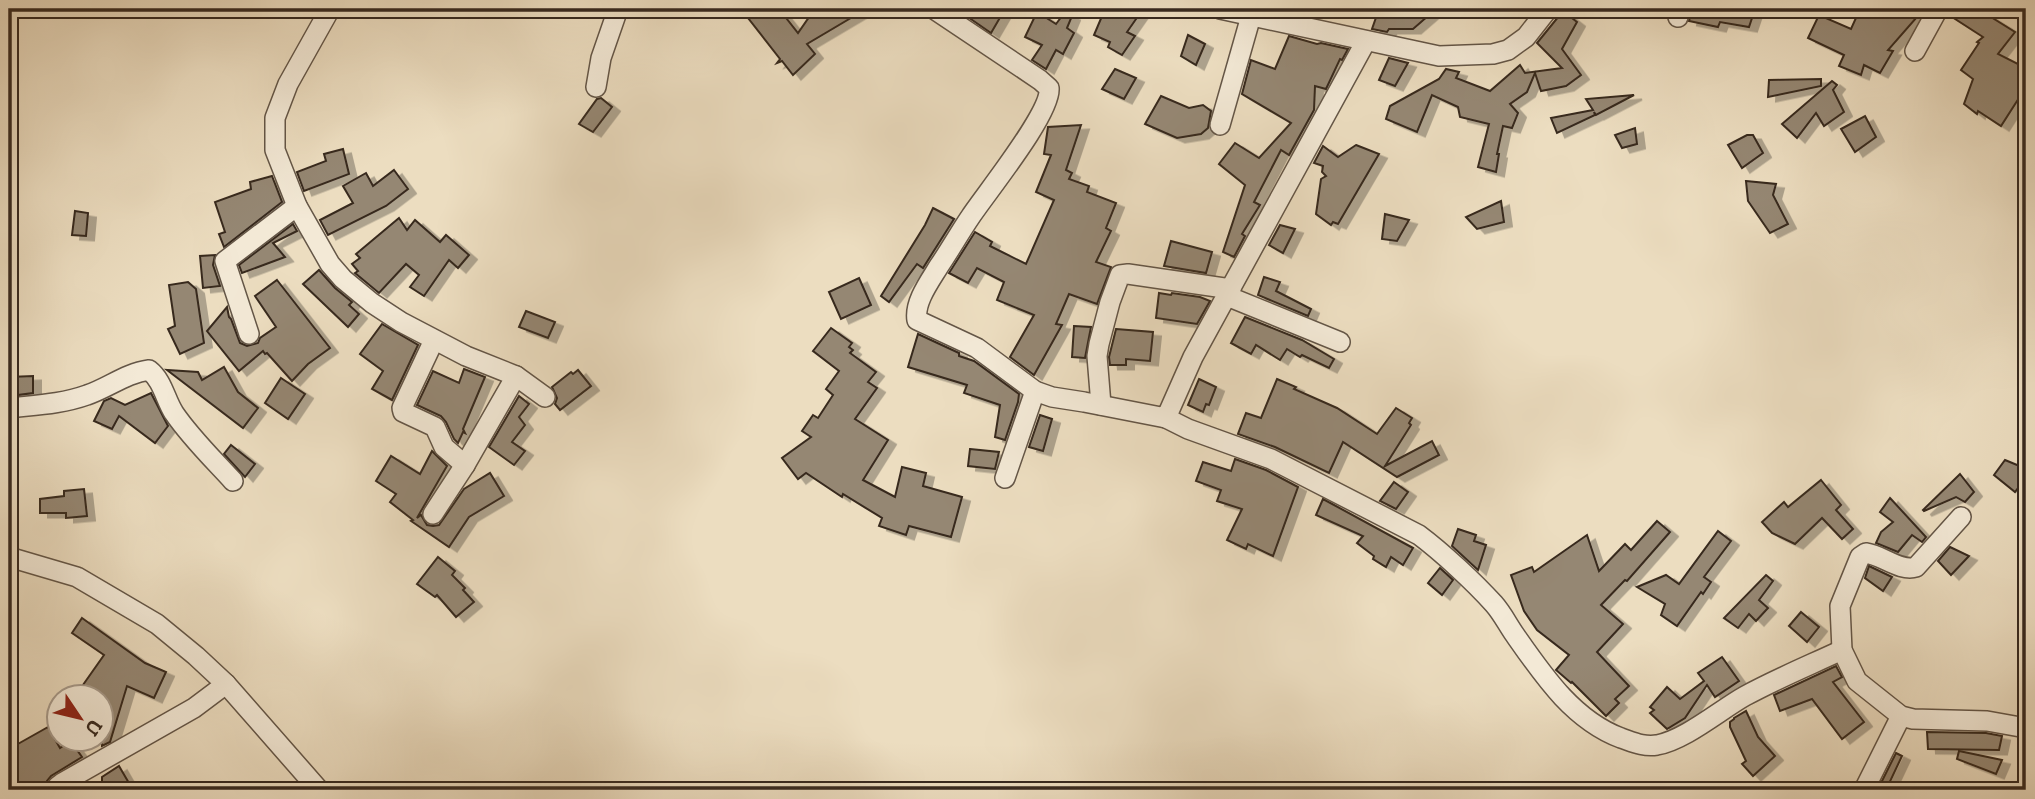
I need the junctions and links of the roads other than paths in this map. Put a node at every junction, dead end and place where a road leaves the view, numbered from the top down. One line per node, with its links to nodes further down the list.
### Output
1 (330, 9): 12 (street)
2 (618, 9): 10 (street)
3 (934, 9): 18 (street)
4 (1220, 9): 7 (street)
5 (1548, 9): 8 (street)
6 (1938, 9): 9 (street)
7 (1251, 16): 8 (street); 11 (street)
8 (1366, 41): 13 (street)
9 (1915, 51)
10 (596, 87)
11 (1220, 125)
12 (297, 206): 14 (street); 15 (street)
13 (1229, 292): 16 (street); 20 (street); 22 (street)
14 (249, 334)
15 (433, 340): 17 (street); 23 (street)
16 (1340, 342)
17 (516, 376): 19 (street); 23 (street)
18 (1035, 391): 20 (street); 24 (street)
19 (545, 397)
20 (1101, 405): 22 (street)
21 (9, 408): 25 (street)
22 (1166, 418): 29 (street)
23 (465, 465): 26 (street)
24 (1005, 478)
25 (233, 481)
26 (433, 514)
27 (1962, 517): 29 (street)
28 (9, 557): 30 (street)
29 (1842, 650): 31 (street)
30 (226, 684): 33 (street); 34 (street)
31 (1901, 716): 32 (street); 35 (street)
32 (2026, 728)
33 (58, 790)
34 (319, 790)
35 (1864, 790)

